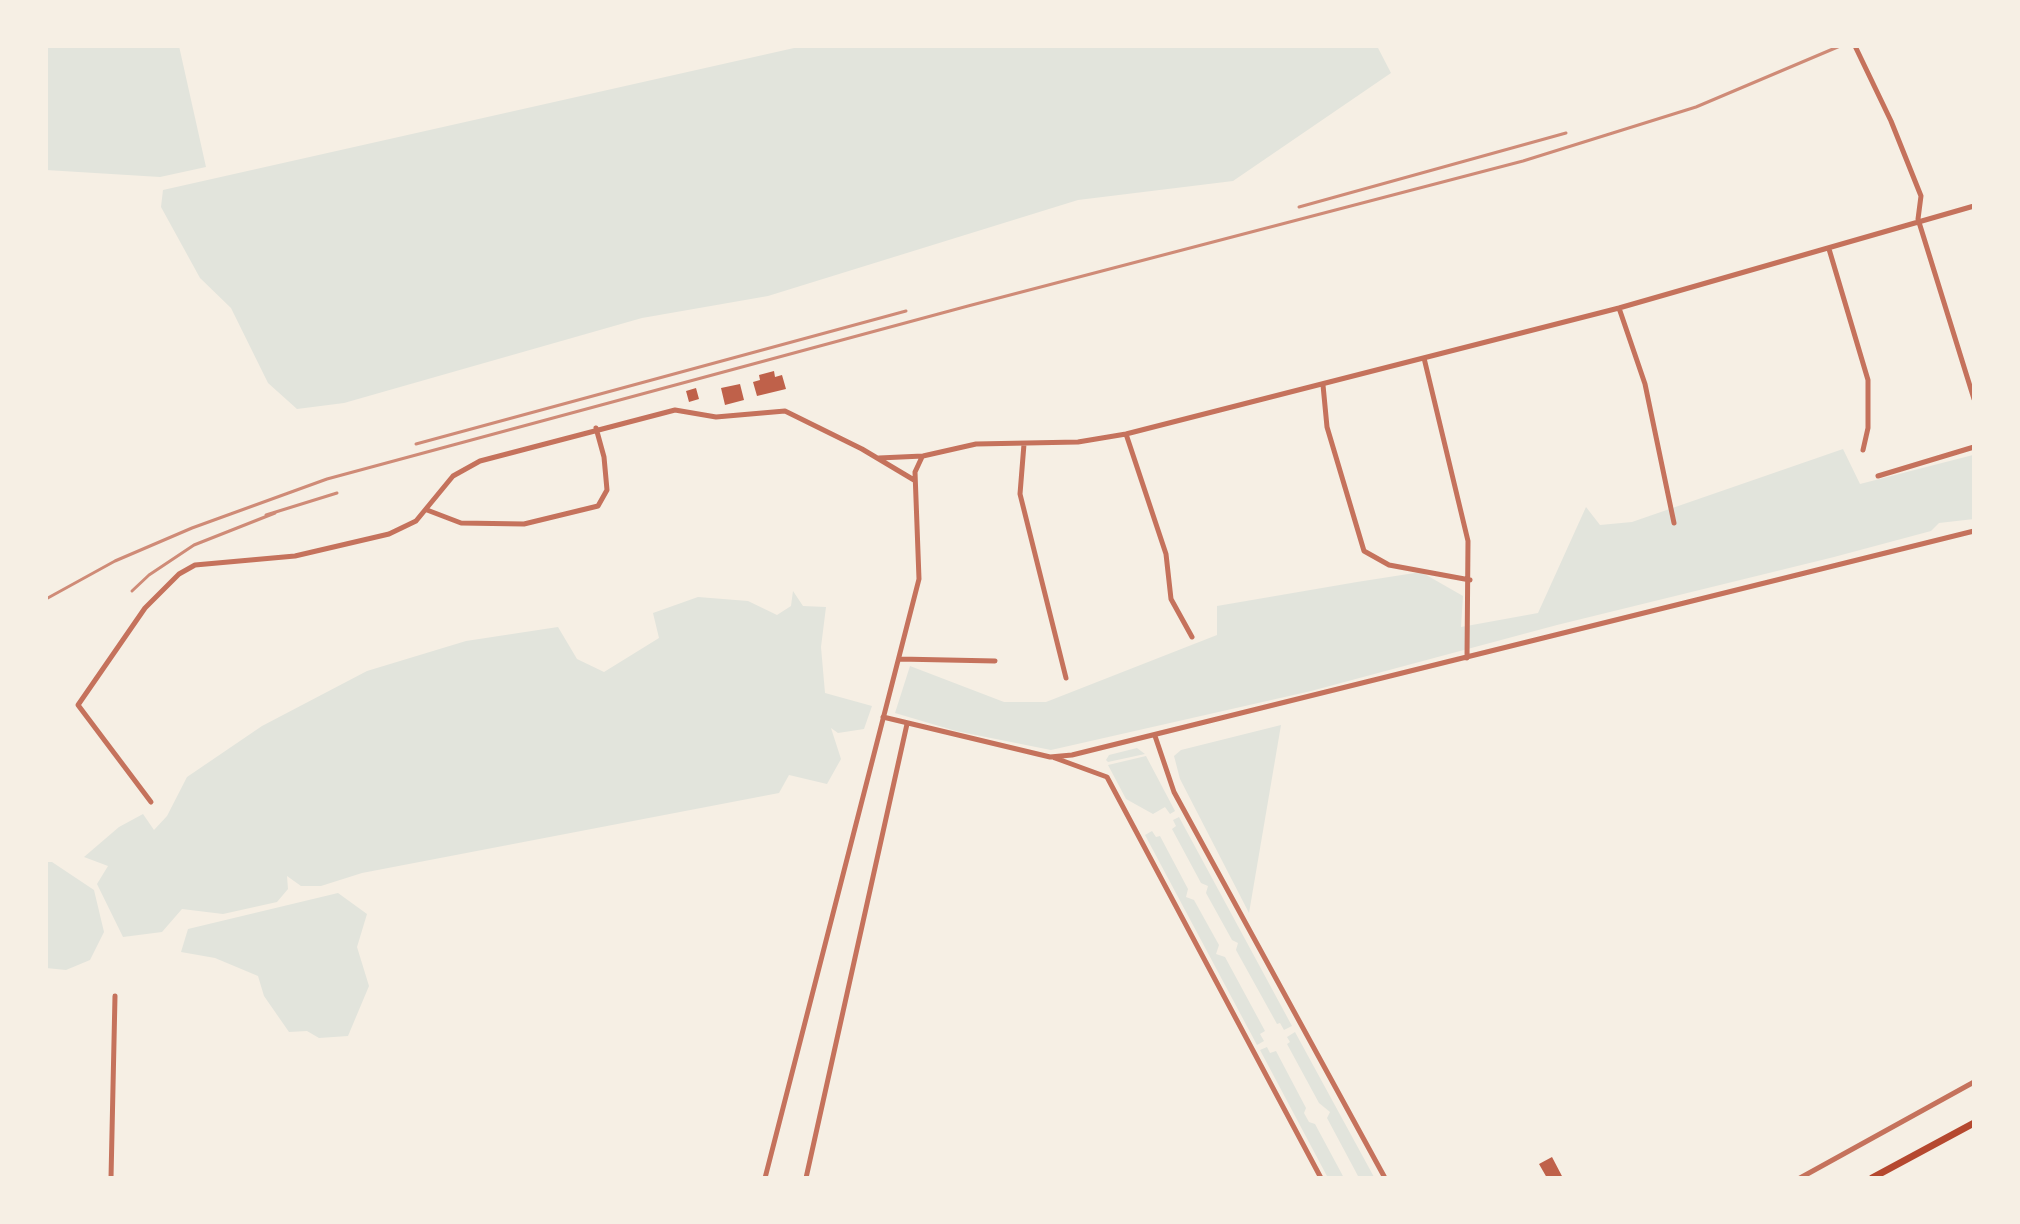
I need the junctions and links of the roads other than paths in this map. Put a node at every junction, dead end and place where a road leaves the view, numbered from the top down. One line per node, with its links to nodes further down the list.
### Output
1 (1855, 46): 3 (street)
2 (1974, 206): 3 (street)
3 (1918, 219): 4 (street); 8 (street)
4 (1829, 249): 5 (street); 13 (street)
5 (1619, 308): 6 (street); 19 (street)
6 (1424, 358): 7 (street); 21 (street)
7 (1323, 385): 10 (street); 21 (street)
8 (1974, 399)
9 (596, 428): 15 (street); 18 (street); 18 (street)
10 (1126, 434): 11 (street); 22 (street)
11 (1024, 444): 14 (street); 26 (street)
12 (1974, 447): 16 (street)
13 (1863, 450)
14 (923, 456): 15 (street); 17 (street)
15 (879, 458): 17 (street)
16 (1878, 476)
17 (914, 480): 24 (street)
18 (427, 510): 31 (street)
19 (1674, 523)
20 (1974, 531): 23 (street)
21 (1470, 580): 23 (street)
22 (1192, 637)
23 (1467, 658): 29 (street)
24 (899, 659): 25 (street); 27 (street)
25 (995, 661)
26 (1066, 678)
27 (883, 717): 28 (street); 36 (street)
28 (907, 724): 30 (street); 37 (street)
29 (1155, 736): 30 (street); 39 (street)
30 (1050, 757): 38 (street)
31 (151, 802)
32 (115, 996): 35 (street)
33 (1974, 1082): 40 (street)
34 (1974, 1123): 41 (main road)
35 (111, 1178)
36 (765, 1178)
37 (806, 1178)
38 (1321, 1178)
39 (1385, 1178)
40 (1800, 1178)
41 (1872, 1178)

